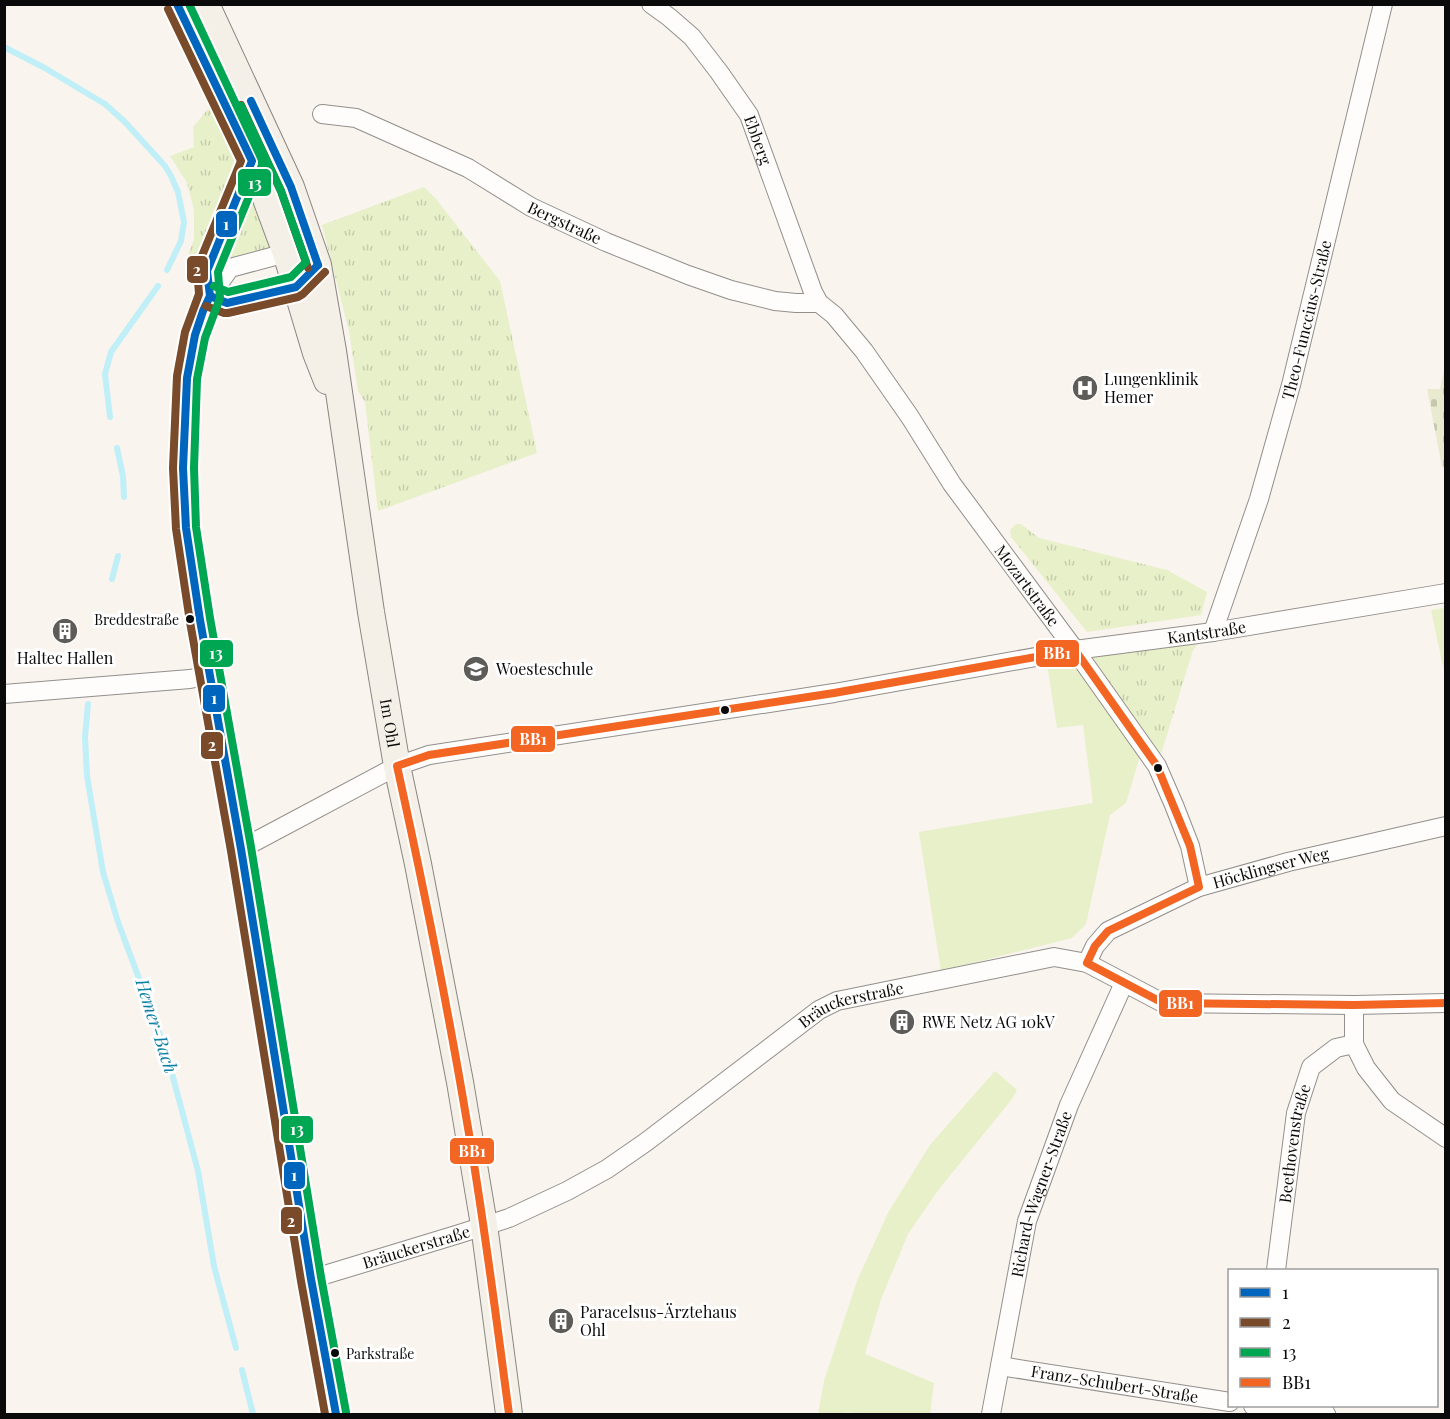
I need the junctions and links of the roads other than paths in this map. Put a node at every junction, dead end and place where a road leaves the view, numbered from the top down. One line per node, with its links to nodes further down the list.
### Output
1 (177, 4): 6 (main road, Im Ohl)
2 (206, 4): 8 (main road, Im Ohl)
3 (651, 4): 11 (street, Ebberg)
4 (1383, 4): 14 (street, Theo-Funccius-Straße)
5 (322, 114): 11 (street, Bergstraße)
6 (252, 161): 7 (main road, Im Ohl); 10 (street)
7 (286, 254): 8 (street); 9 (main road, Im Ohl); 10 (street)
8 (318, 265): 9 (street); 12 (main road, Im Ohl)
9 (296, 287): 10 (street); 12 (main road, Im Ohl)
10 (210, 296): 16 (street)
11 (819, 303): 15 (street, Mozartstraße)
12 (342, 421): 18 (main road, Im Ohl)
13 (1446, 593): 14 (street, Kantstraße)
14 (1213, 632): 15 (street, Kantstraße)
15 (1075, 650): 18 (street, Kantstraße); 21 (street, Mozartstraße)
16 (210, 675): 17 (street); 20 (street)
17 (4, 694)
18 (397, 766): 20 (street, Kantstraße); 28 (main road, Im Ohl)
19 (1446, 826): 21 (street, Höcklingser Weg)
20 (241, 849): 30 (street)
21 (1199, 888): 22 (street, Höcklingser Weg)
22 (1087, 963): 23 (street, Bräuckerstraße); 28 (street, Bräuckerstraße)
23 (1124, 983): 25 (street, Bräuckerstraße); 31 (street, Richard-Wagner-Straße)
24 (1446, 1003): 25 (street, Bräuckerstraße)
25 (1354, 1005): 26 (street)
26 (1354, 1044): 27 (street); 29 (street, Beethovenstraße)
27 (1446, 1138)
28 (484, 1225): 30 (street, Bräuckerstraße); 35 (main road, Im Ohl)
29 (1276, 1269)
30 (311, 1279): 34 (street)
31 (1000, 1366): 32 (street, Franz-Schubert-Straße); 36 (street, Richard-Wagner-Straße)
32 (1228, 1402)
33 (1257, 1408): 37 (street)
34 (336, 1414)
35 (509, 1414)
36 (991, 1414)
37 (1326, 1414)

